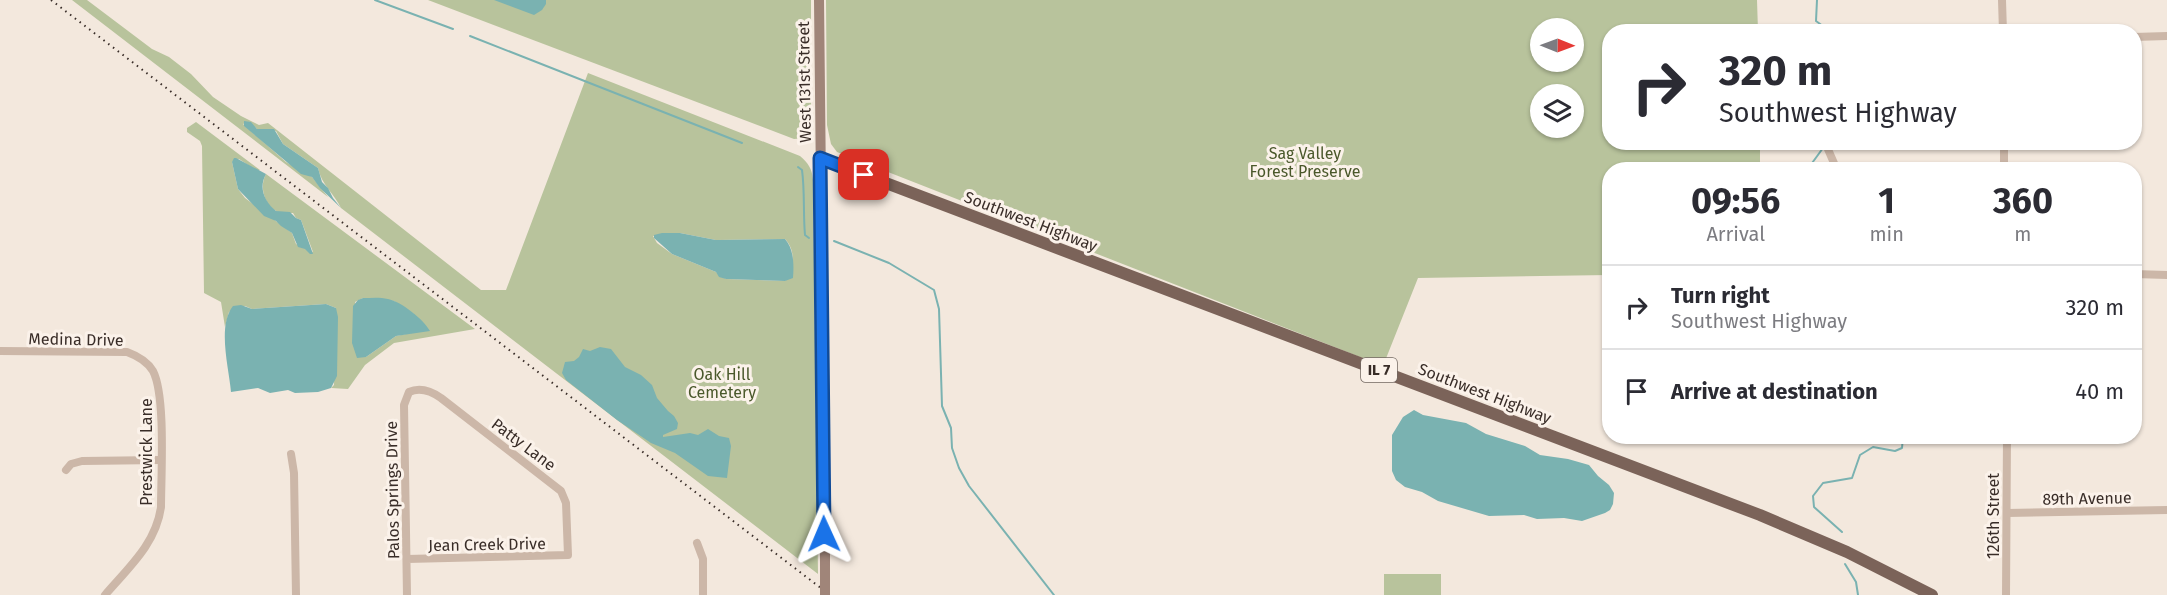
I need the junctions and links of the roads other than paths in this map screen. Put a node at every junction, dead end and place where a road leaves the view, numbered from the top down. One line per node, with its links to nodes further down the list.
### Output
1 (819, 0): 6 (street, West 131st Street)
2 (2002, 0): 3 (street)
3 (2003, 24)
4 (2167, 36): 5 (street)
5 (2142, 37)
6 (820, 158): 25 (street, West 131st Street, bridge); 26 (main road, Southwest Highway / IL 7)
7 (2142, 274): 8 (street)
8 (2167, 275)
9 (0, 351): 10 (street, Medina Drive)
10 (148, 364): 14 (street, Prestwick Lane)
11 (415, 390): 19 (street, Patty Lane); 20 (street, Palos Springs Drive)
12 (2007, 444): 17 (street, 126th Street)
13 (291, 454): 22 (street)
14 (160, 460): 15 (street); 21 (street, Prestwick Lane)
15 (66, 470)
16 (2167, 510): 17 (street, 89th Avenue)
17 (2007, 513): 27 (street, 126th Street)
18 (697, 543): 24 (street)
19 (568, 555): 20 (street, Jean Creek Drive)
20 (407, 559): 23 (street, Palos Springs Drive)
21 (105, 595)
22 (296, 595)
23 (407, 595)
24 (704, 595)
25 (825, 595)
26 (1932, 595)
27 (2006, 595)

